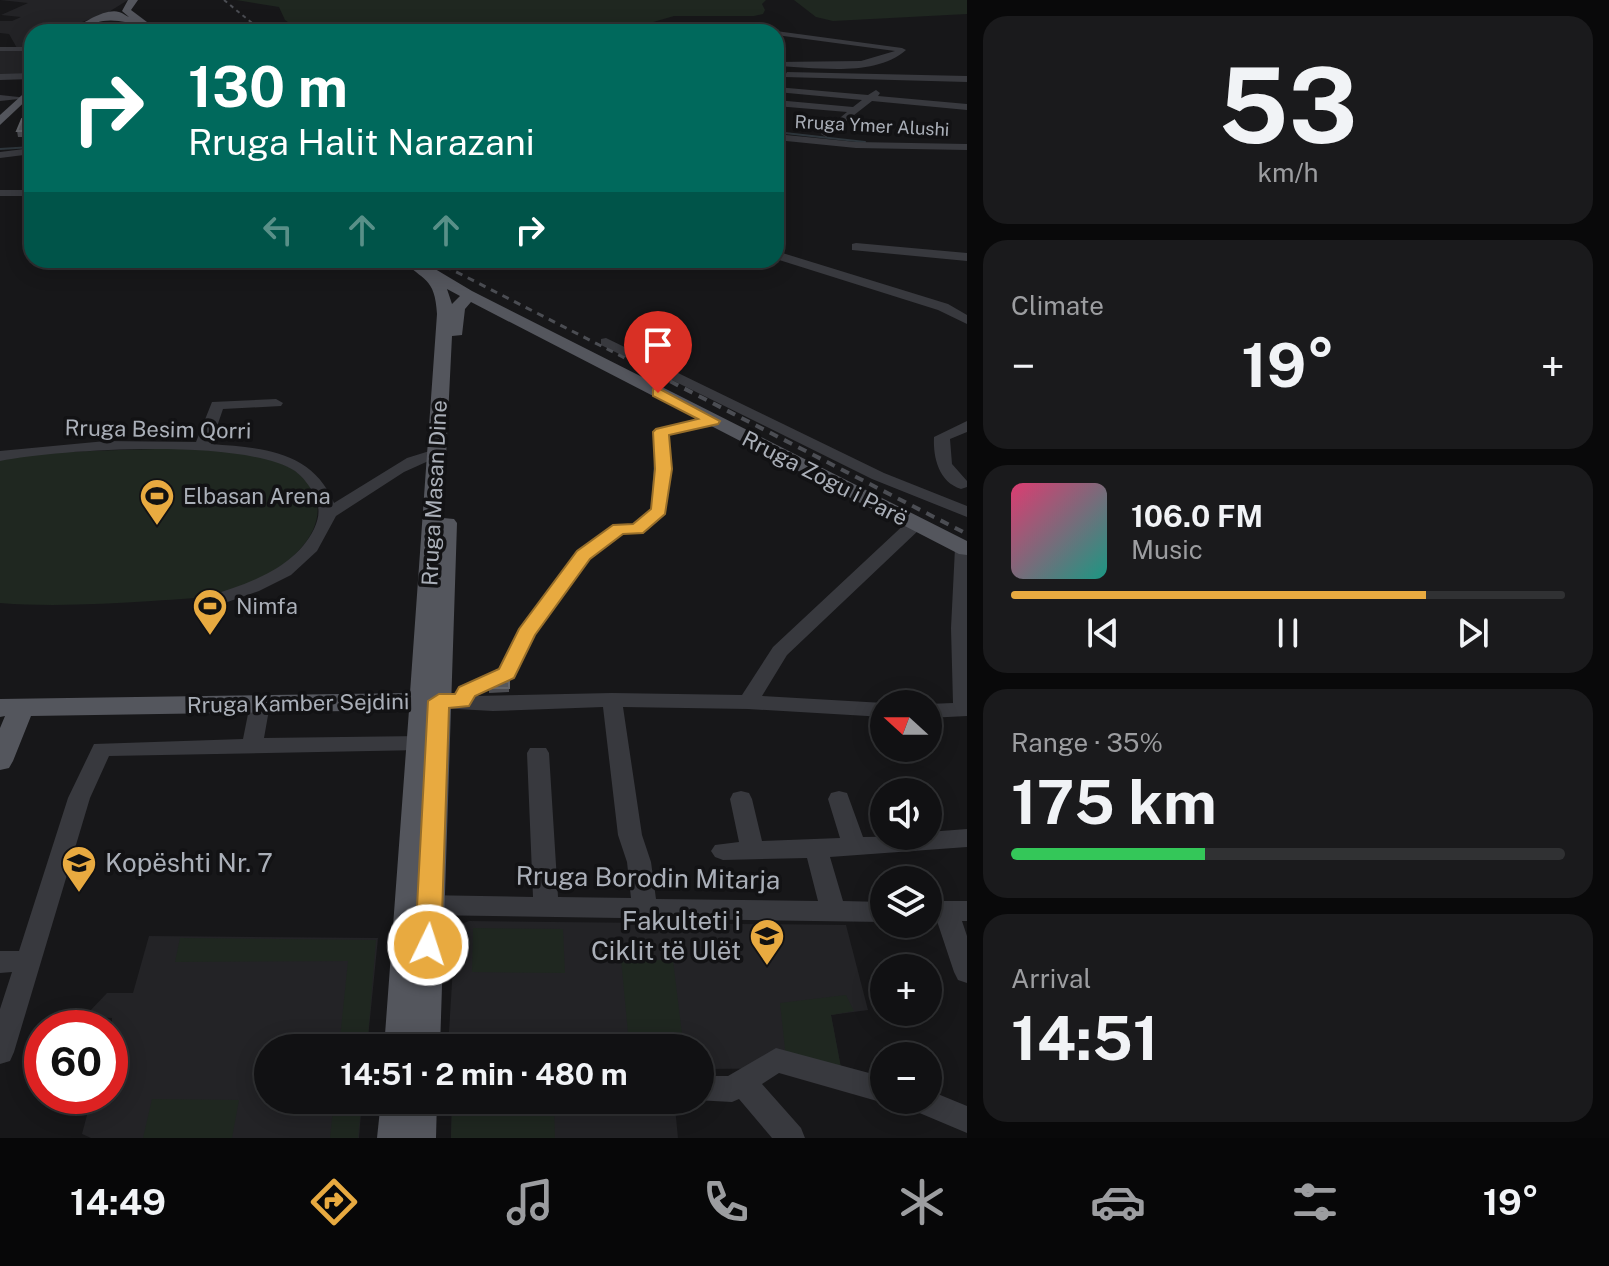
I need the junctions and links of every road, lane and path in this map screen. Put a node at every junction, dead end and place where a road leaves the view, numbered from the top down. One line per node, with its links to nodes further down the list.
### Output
1 (132, 0): 2 (main road)
2 (124, 14): 3 (main road); 4 (main road)
3 (86, 24)
4 (149, 24)
5 (784, 34): 8 (street)
6 (0, 49): 7 (street)
7 (24, 49)
8 (784, 64)
9 (784, 75): 12 (street)
10 (24, 76): 11 (street)
11 (0, 77)
12 (895, 77): 13 (street); 16 (street)
13 (967, 79)
14 (784, 90): 16 (street)
15 (24, 95): 17 (street)
16 (872, 97): 20 (street); 21 (street)
17 (0, 98)
18 (24, 98): 22 (main road)
19 (784, 104): 21 (street)
20 (967, 107)
21 (853, 110): 24 (street)
22 (0, 122)
23 (784, 130): 24 (street)
24 (826, 134): 26 (street)
25 (784, 138): 29 (street, Rruga Ymer Alushi)
26 (891, 140)
27 (24, 142): 28 (street)
28 (0, 144)
29 (967, 147)
30 (24, 152): 31 (street)
31 (0, 155)
32 (0, 193): 33 (street)
33 (24, 193)
34 (856, 247): 36 (street)
35 (784, 257): 42 (street)
36 (967, 257)
37 (422, 268): 38 (main road, Rruga Zogu i Parë)
38 (430, 273): 39 (main road, Rruga Zogu i Parë); 41 (main road)
39 (467, 294): 40 (main road, Rruga Zogu i Parë); 41 (main road)
40 (497, 309): 41 (main road); 45 (main road, Rruga Zogu i Parë)
41 (451, 314): 48 (main road, Rruga Masan Dine); 58 (main road, Rruga Masan Dine)
42 (967, 320)
43 (606, 342): 51 (street)
44 (276, 403): 47 (street)
45 (712, 421): 54 (main road, Rruga Zogu i Parë); 58 (street)
46 (967, 426): 50 (street)
47 (202, 448): 49 (street, Rruga Besim Qorri); 53 (street, Rruga Besim Qorri)
48 (436, 454): 53 (street); 58 (main road, Rruga Masan Dine)
49 (0, 456)
50 (964, 482): 51 (street)
51 (940, 500): 52 (street)
52 (967, 512)
53 (329, 513): 56 (street)
54 (915, 524): 55 (main road, Rruga Zogu i Parë); 59 (street)
55 (965, 548): 64 (street)
56 (216, 600)
57 (612, 700): 58 (street, Rruga Kamber Sejdini); 59 (street, Rruga Kamber Sejdini); 78 (street)
58 (441, 701): 60 (main road, Rruga Kamber Sejdini); 65 (main road); 76 (main road)
59 (748, 702): 62 (street, Rruga Kamber Sejdini)
60 (260, 704): 61 (main road, Rruga Kamber Sejdini); 66 (street)
61 (11, 708): 68 (main road)
62 (870, 709)
63 (942, 711): 64 (street)
64 (966, 712)
65 (422, 743): 66 (street); 76 (main road)
66 (252, 745): 82 (street)
67 (538, 753): 77 (street)
68 (1, 754)
69 (741, 799): 75 (street)
70 (839, 799): 72 (street)
71 (967, 838): 72 (street)
72 (854, 846): 73 (street)
73 (816, 849): 75 (street); 79 (street)
74 (723, 851): 75 (street)
75 (753, 851)
76 (421, 905): 77 (street, Rruga Borodin Mitarja); 85 (main road); 86 (main road)
77 (546, 906): 78 (street, Rruga Borodin Mitarja)
78 (645, 909): 79 (street, Rruga Borodin Mitarja)
79 (833, 911): 81 (street, Rruga Borodin Mitarja)
80 (947, 911): 84 (street)
81 (870, 912)
82 (28, 961): 83 (street); 87 (street)
83 (0, 962)
84 (967, 972)
85 (403, 1034)
86 (423, 1034)
87 (0, 1052)
88 (743, 1083): 89 (street); 90 (street); 97 (street)
89 (870, 1086)
90 (714, 1089)
91 (942, 1109): 94 (street)
92 (397, 1114): 95 (main road)
93 (419, 1114): 96 (main road)
94 (967, 1120)
95 (395, 1138)
96 (418, 1138)
97 (791, 1138)

